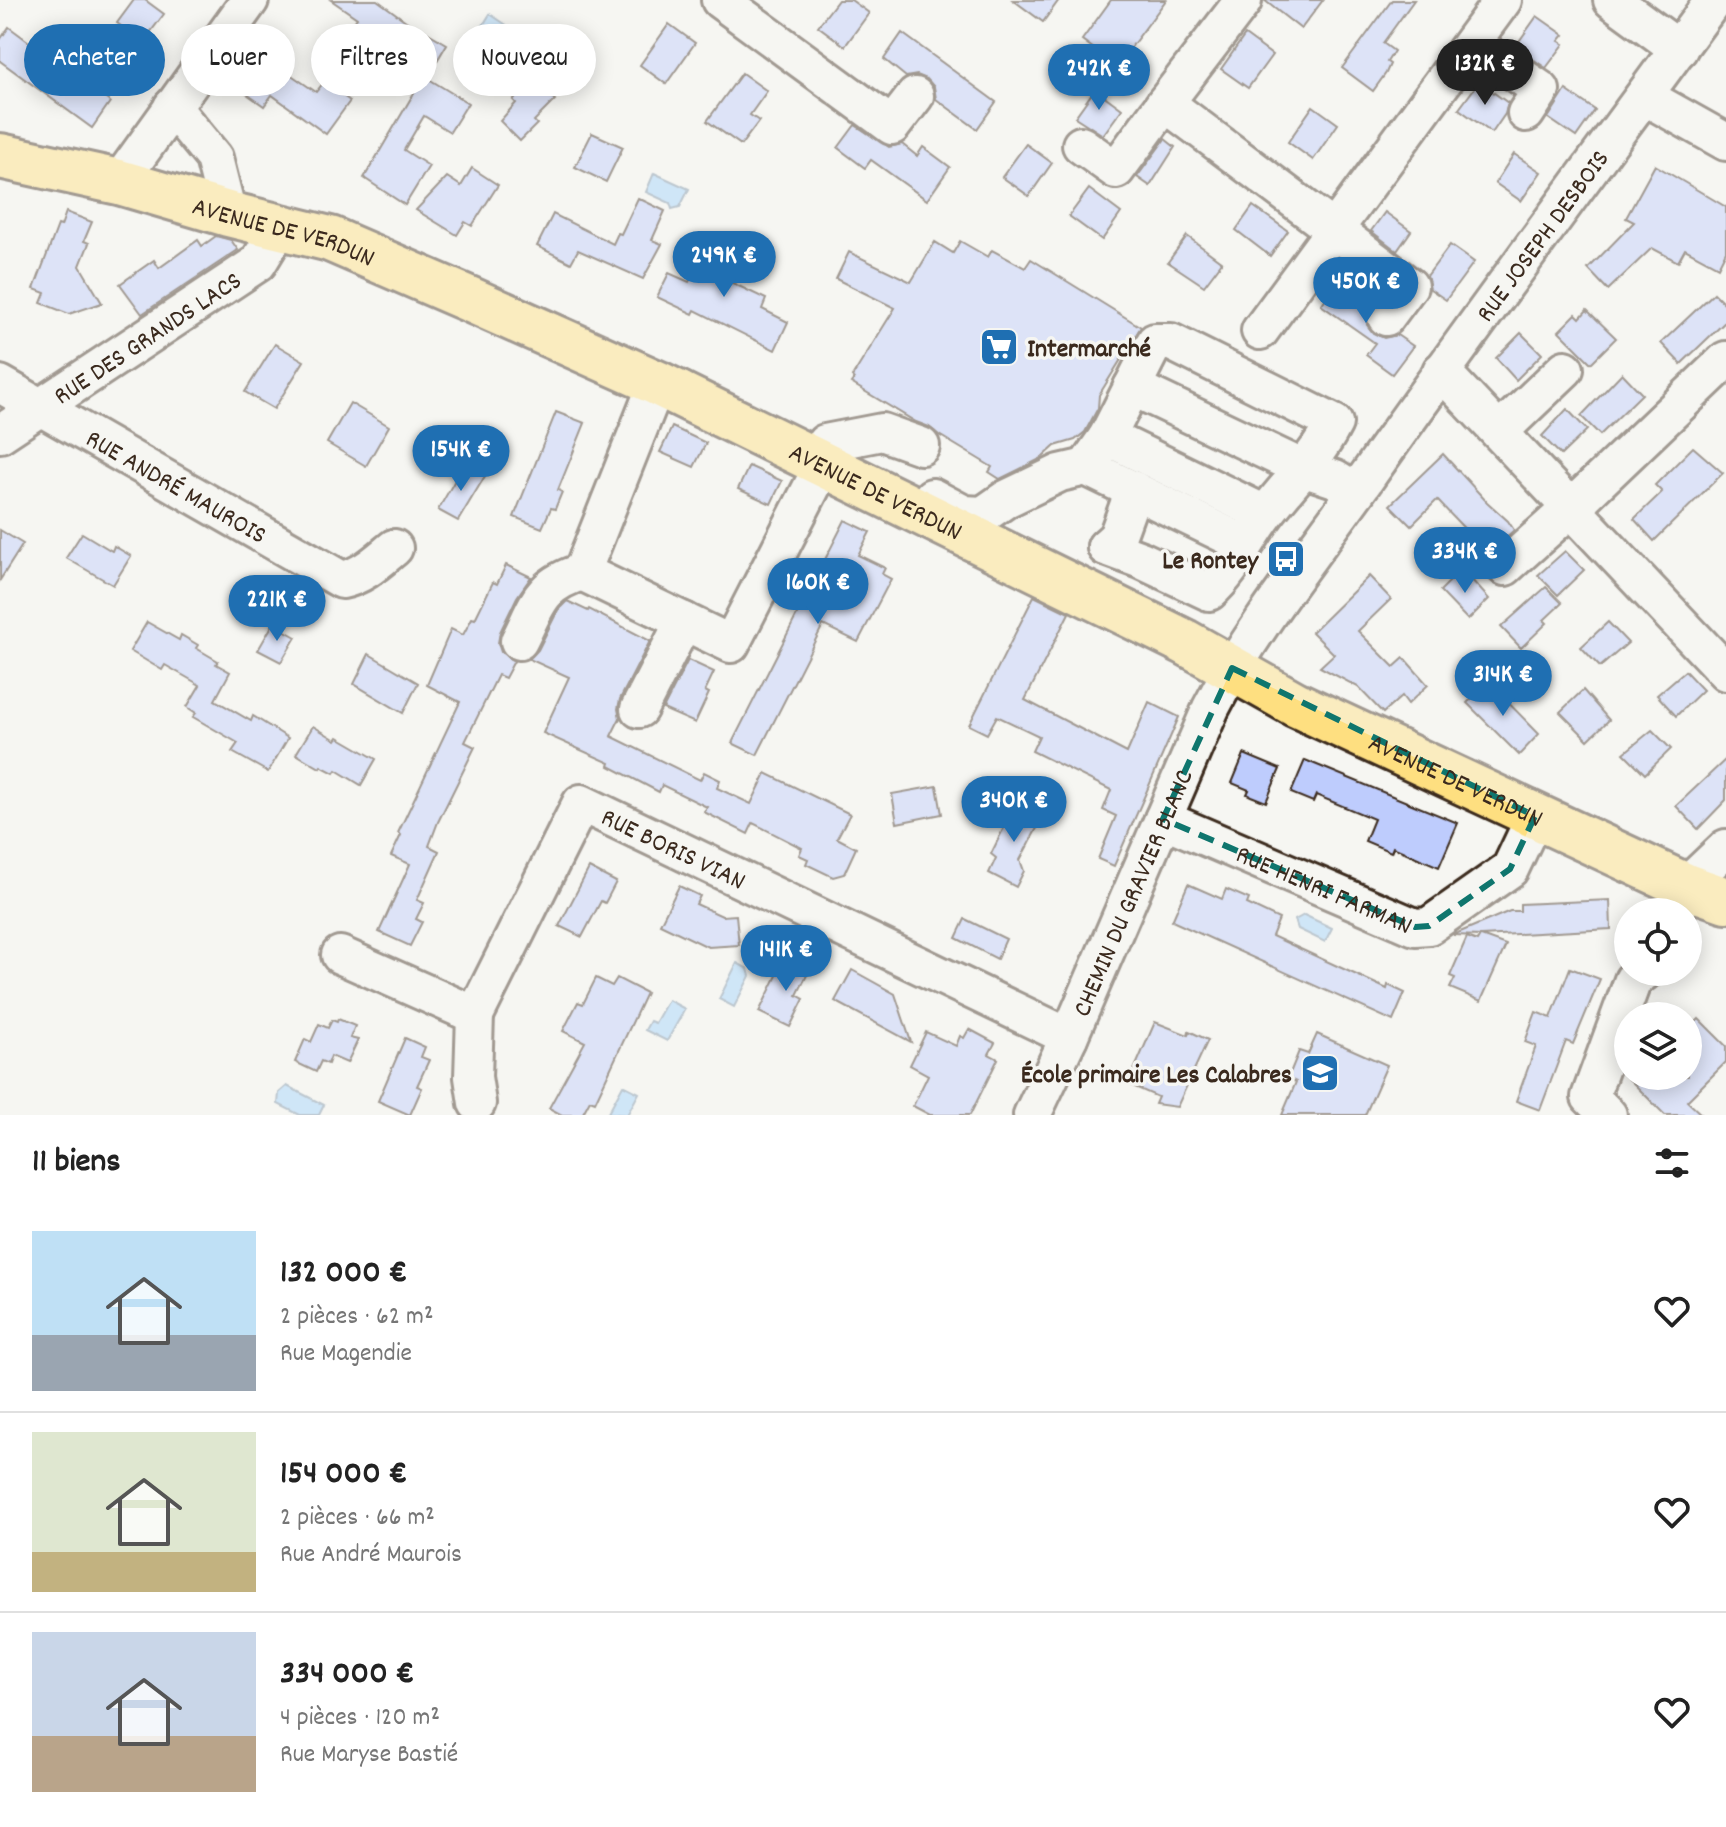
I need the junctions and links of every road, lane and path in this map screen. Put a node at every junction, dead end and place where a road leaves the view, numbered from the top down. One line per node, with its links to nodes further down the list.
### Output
1 (250, 0): 12 (street)
2 (720, 0): 9 (street)
3 (1503, 0): 7 (street)
4 (1612, 0): 8 (street)
5 (1714, 0): 8 (street, RUE JOSEPH DESBOIS)
6 (1243, 1): 11 (street)
7 (1472, 43): 13 (street); 20 (street)
8 (1679, 49): 10 (street, RUE JOSEPH DESBOIS)
9 (915, 96)
10 (1644, 96): 14 (street); 25 (street, RUE JOSEPH DESBOIS)
11 (1165, 103): 15 (street); 20 (street)
12 (172, 107): 17 (street); 18 (street)
13 (1526, 113)
14 (1726, 142)
15 (1081, 145)
16 (0, 156): 17 (main road, AVENUE DE VERDUN)
17 (119, 182): 18 (main road, AVENUE DE VERDUN)
18 (228, 214): 19 (main road, AVENUE DE VERDUN)
19 (280, 227): 26 (main road, AVENUE DE VERDUN); 29 (street, RUE DES GRANDS LACS)
20 (1334, 230): 21 (street); 22 (street)
21 (1386, 317)
22 (1260, 331)
23 (1726, 360): 39 (street)
24 (1565, 369): 30 (street)
25 (1441, 371): 30 (street); 38 (street, RUE JOSEPH DESBOIS)
26 (657, 383): 34 (main road, AVENUE DE VERDUN); 45 (street)
27 (0, 384): 29 (street)
28 (1132, 387): 32 (street); 36 (street); 36 (street)
29 (41, 408): 31 (street, RUE DES GRANDS LACS); 43 (street, RUE ANDRÉ MAUROIS)
30 (1499, 432): 39 (street)
31 (0, 434)
32 (1107, 437): 35 (street); 40 (street)
33 (921, 446): 34 (street)
34 (824, 454): 35 (street); 46 (street); 47 (main road, AVENUE DE VERDUN)
35 (1086, 467): 37 (street)
36 (1302, 468): 38 (street); 40 (street)
37 (1134, 490): 41 (street); 42 (street)
38 (1356, 492): 49 (street, RUE JOSEPH DESBOIS)
39 (1571, 508): 44 (street); 50 (street)
40 (1265, 514): 41 (street)
41 (1245, 544): 42 (street)
42 (1106, 547): 47 (street)
43 (394, 548)
44 (1505, 567)
45 (582, 572): 46 (street); 48 (street)
46 (684, 621): 51 (street)
47 (1157, 629): 49 (main road, AVENUE DE VERDUN)
48 (519, 641)
49 (1232, 668): 52 (main road, AVENUE DE VERDUN); 53 (street, CHEMIN DU GRAVIER BLANC)
50 (1726, 672)
51 (639, 709)
52 (1535, 816): 53 (street, RUE HENRI FARMAN); 55 (main road, AVENUE DE VERDUN)
53 (1163, 819): 60 (street, CHEMIN DU GRAVIER BLANC)
54 (1726, 848): 56 (street)
55 (1694, 898)
56 (1697, 898)
57 (340, 955): 59 (street)
58 (1631, 986): 63 (street)
59 (475, 1015): 60 (street, RUE BORIS VIAN); 61 (street, RUE BORIS VIAN)
60 (1069, 1037): 62 (street, CHEMIN DU GRAVIER BLANC)
61 (477, 1103)
62 (1032, 1115)
63 (1608, 1115)

